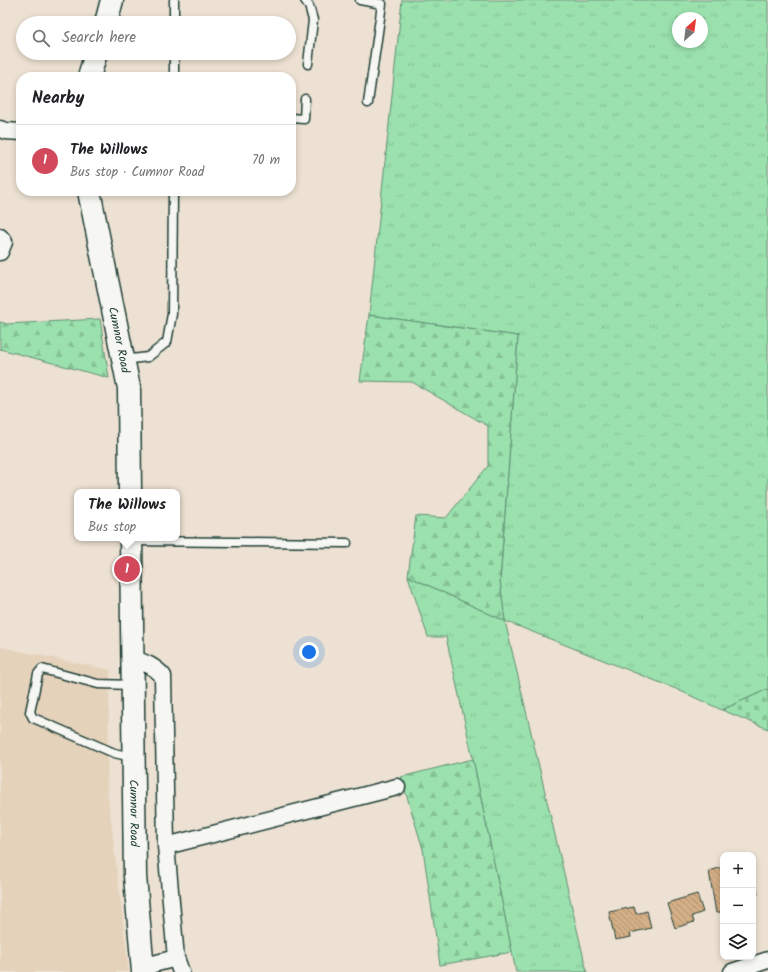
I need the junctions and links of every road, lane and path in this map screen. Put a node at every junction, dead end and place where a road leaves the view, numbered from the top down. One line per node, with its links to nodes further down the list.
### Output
1 (112, 0): 5 (main road)
2 (174, 0): 6 (lane)
3 (304, 0): 9 (lane)
4 (360, 0): 13 (lane)
5 (108, 16)
6 (174, 16)
7 (94, 60): 10 (main road)
8 (174, 60): 11 (lane)
9 (308, 64)
10 (90, 72)
11 (174, 72)
12 (305, 99): 14 (lane)
13 (368, 103)
14 (296, 118)
15 (0, 129): 16 (street)
16 (16, 132)
17 (90, 196): 21 (main road, Cumnor Road)
18 (173, 196): 21 (lane)
19 (0, 237): 20 (street)
20 (0, 252)
21 (123, 360): 22 (main road, Cumnor Road)
22 (130, 489)
23 (180, 540): 25 (lane)
24 (131, 541): 26 (main road, Cumnor Road)
25 (347, 543)
26 (133, 659): 27 (main road, Cumnor Road); 30 (street, Cumnor Road)
27 (134, 685): 28 (main road, Cumnor Road); 28 (lane)
28 (134, 757): 33 (main road, Cumnor Road)
29 (397, 787): 30 (street)
30 (166, 846): 32 (street, Cumnor Road)
31 (768, 960): 34 (street)
32 (179, 965): 33 (street, Cumnor Road)
33 (142, 969)
34 (732, 972)

